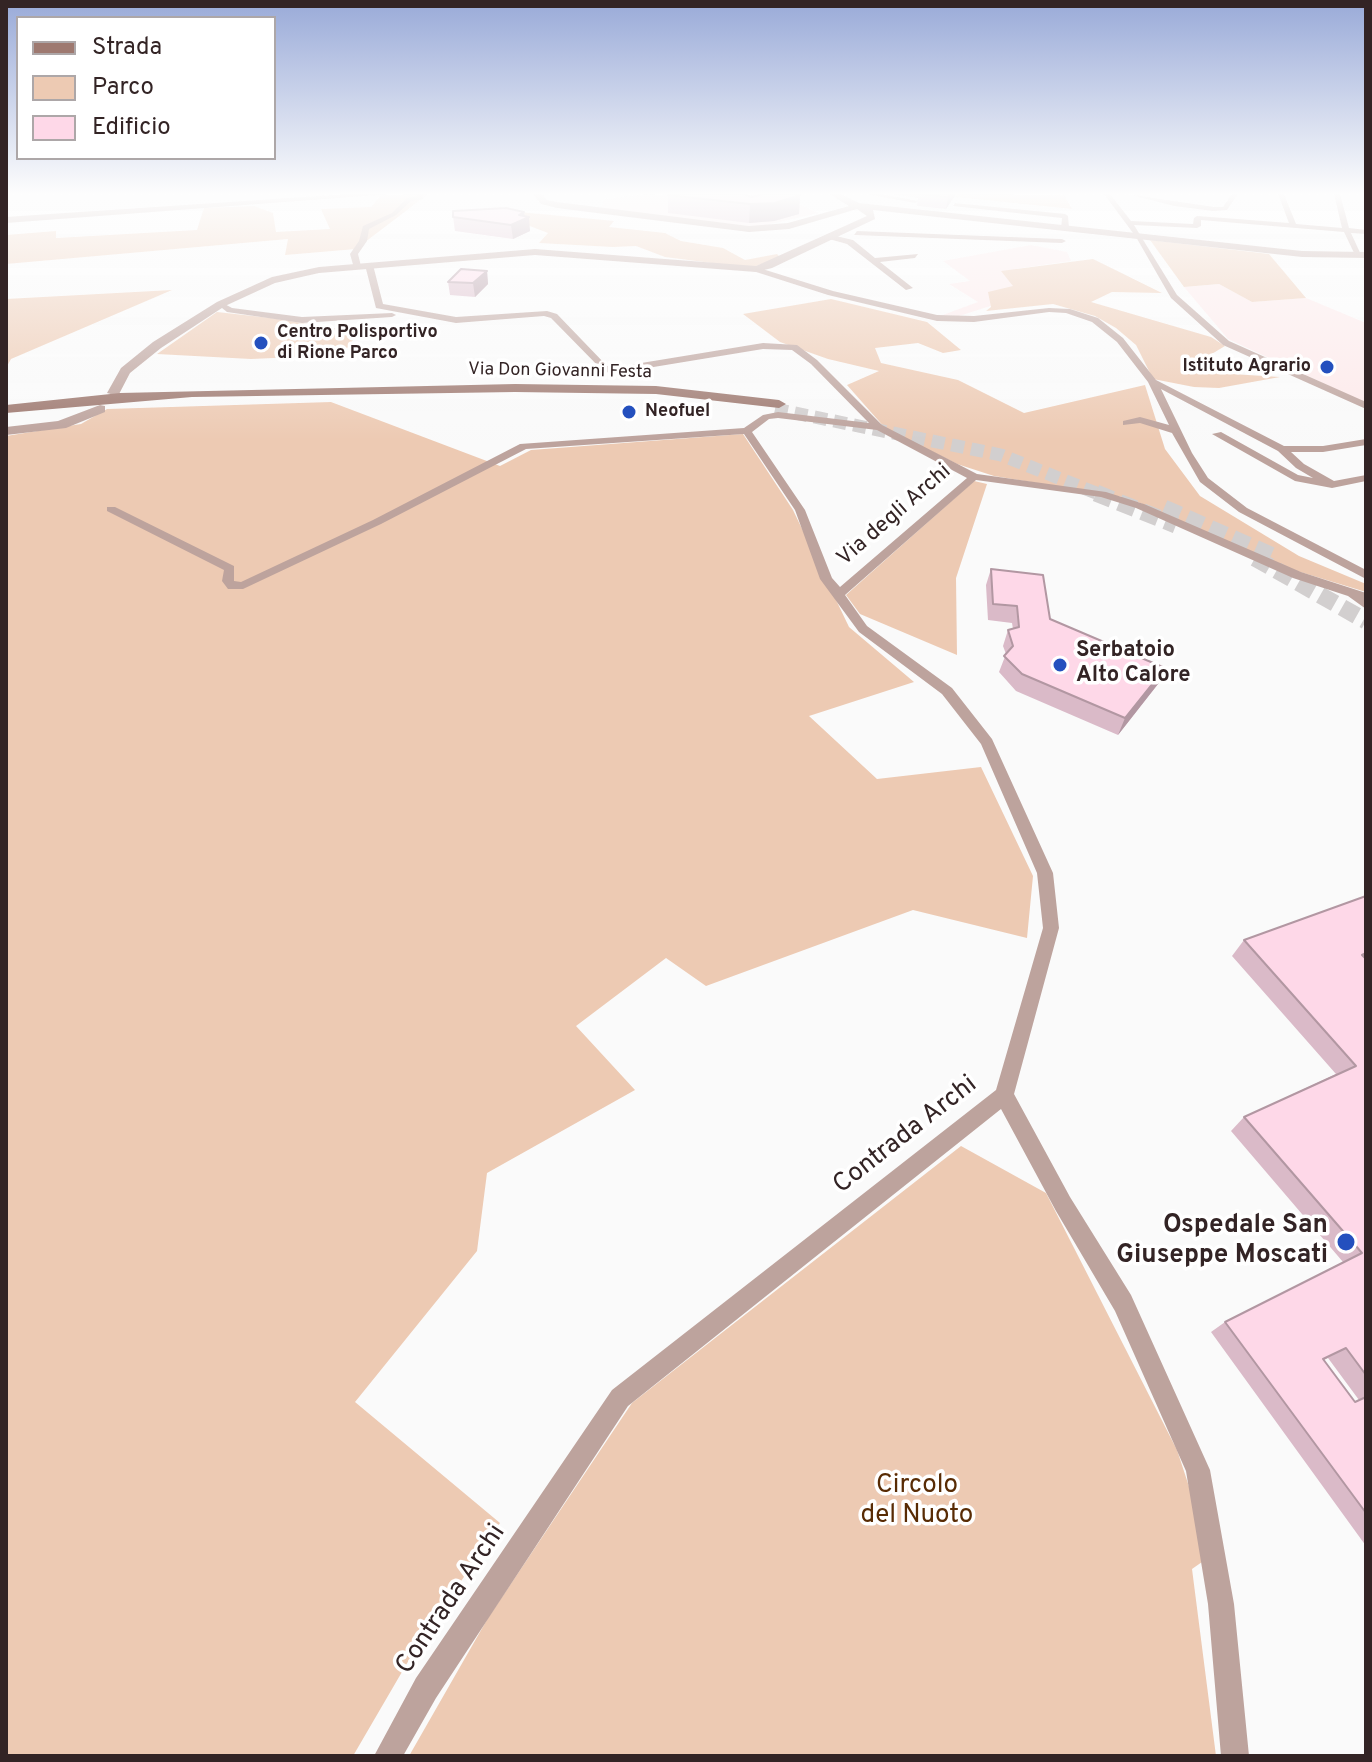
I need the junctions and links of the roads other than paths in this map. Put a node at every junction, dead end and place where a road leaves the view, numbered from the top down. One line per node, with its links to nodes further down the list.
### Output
1 (295, 276): 7 (street)
2 (367, 276): 8 (street)
3 (779, 276): 9 (street)
4 (894, 276): 6 (street)
5 (1162, 276): 11 (street)
6 (909, 288)
7 (221, 304): 8 (street); 10 (street)
8 (502, 317): 17 (street)
9 (1152, 381): 14 (street); 18 (street)
10 (113, 393)
11 (1366, 406)
12 (6, 409): 16 (main road, Via Don Giovanni Festa)
13 (100, 409): 16 (street)
14 (1225, 421): 18 (street); 22 (street)
15 (1126, 423): 18 (street)
16 (8, 426)
17 (879, 427): 19 (street); 23 (street)
18 (1176, 427): 27 (street)
19 (747, 431): 26 (street); 29 (street)
20 (1217, 434): 25 (street)
21 (1366, 442): 22 (street)
22 (1282, 449): 25 (street)
23 (974, 477): 28 (street, Via degli Archi); 29 (street, Via degli Archi)
24 (1366, 478): 25 (street)
25 (1332, 485)
26 (111, 509)
27 (1366, 575)
28 (1352, 593): 30 (street, Via degli Archi); 31 (street)
29 (839, 594): 32 (street, Via degli Archi)
30 (1366, 597)
31 (1366, 605)
32 (1004, 1095): 33 (street, Contrada Archi); 34 (street, Contrada Archi)
33 (388, 1756)
34 (1235, 1756)

